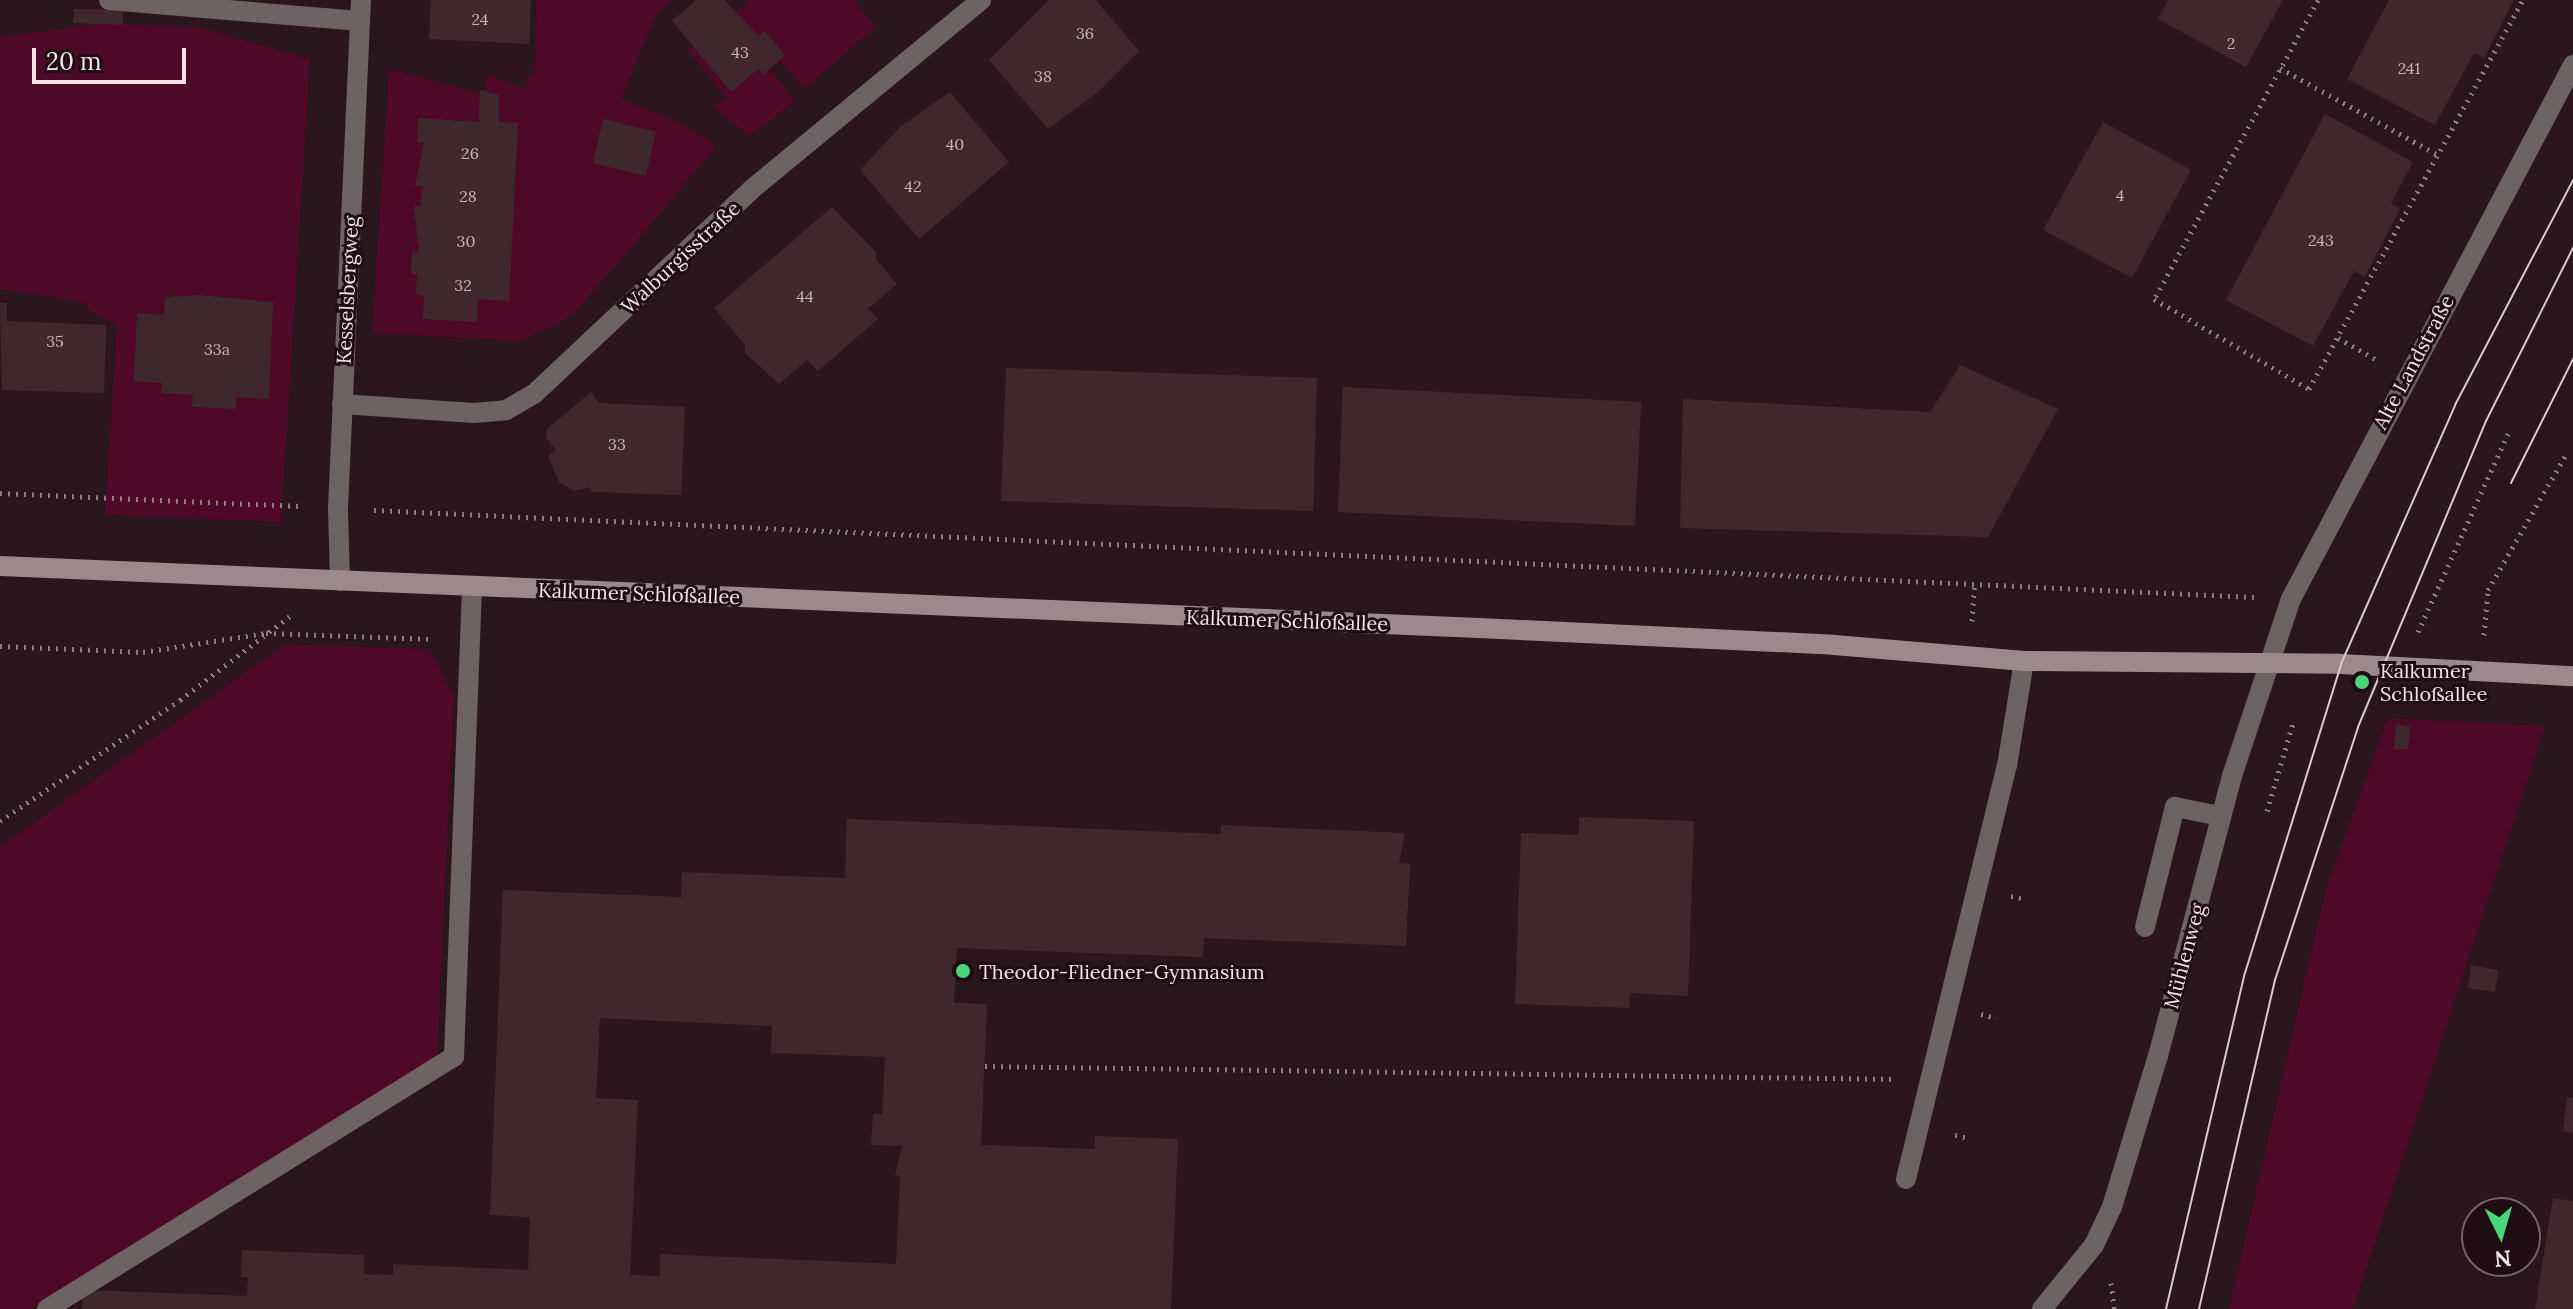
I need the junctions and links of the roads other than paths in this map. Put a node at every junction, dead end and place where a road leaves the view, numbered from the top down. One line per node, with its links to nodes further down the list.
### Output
1 (109, 0): 3 (street)
2 (981, 0): 5 (street, Walburgisstraße)
3 (360, 10): 5 (street, Kesselsbergweg)
4 (2573, 65): 10 (street, Alte Landstraße)
5 (342, 404): 7 (street, Kesselsbergweg)
6 (0, 566): 7 (main road, Kalkumer Schloßallee)
7 (340, 581): 8 (main road, Kalkumer Schloßallee)
8 (472, 587): 9 (main road, Kalkumer Schloßallee); 15 (street)
9 (2024, 661): 10 (main road, Kalkumer Schloßallee); 14 (street)
10 (2266, 664): 11 (main road, Kalkumer Schloßallee); 12 (street, Mühlenweg)
11 (2573, 676)
12 (2220, 816): 13 (street); 16 (street, Mühlenweg)
13 (2145, 927)
14 (1906, 1179)
15 (47, 1309)
16 (2042, 1309)

